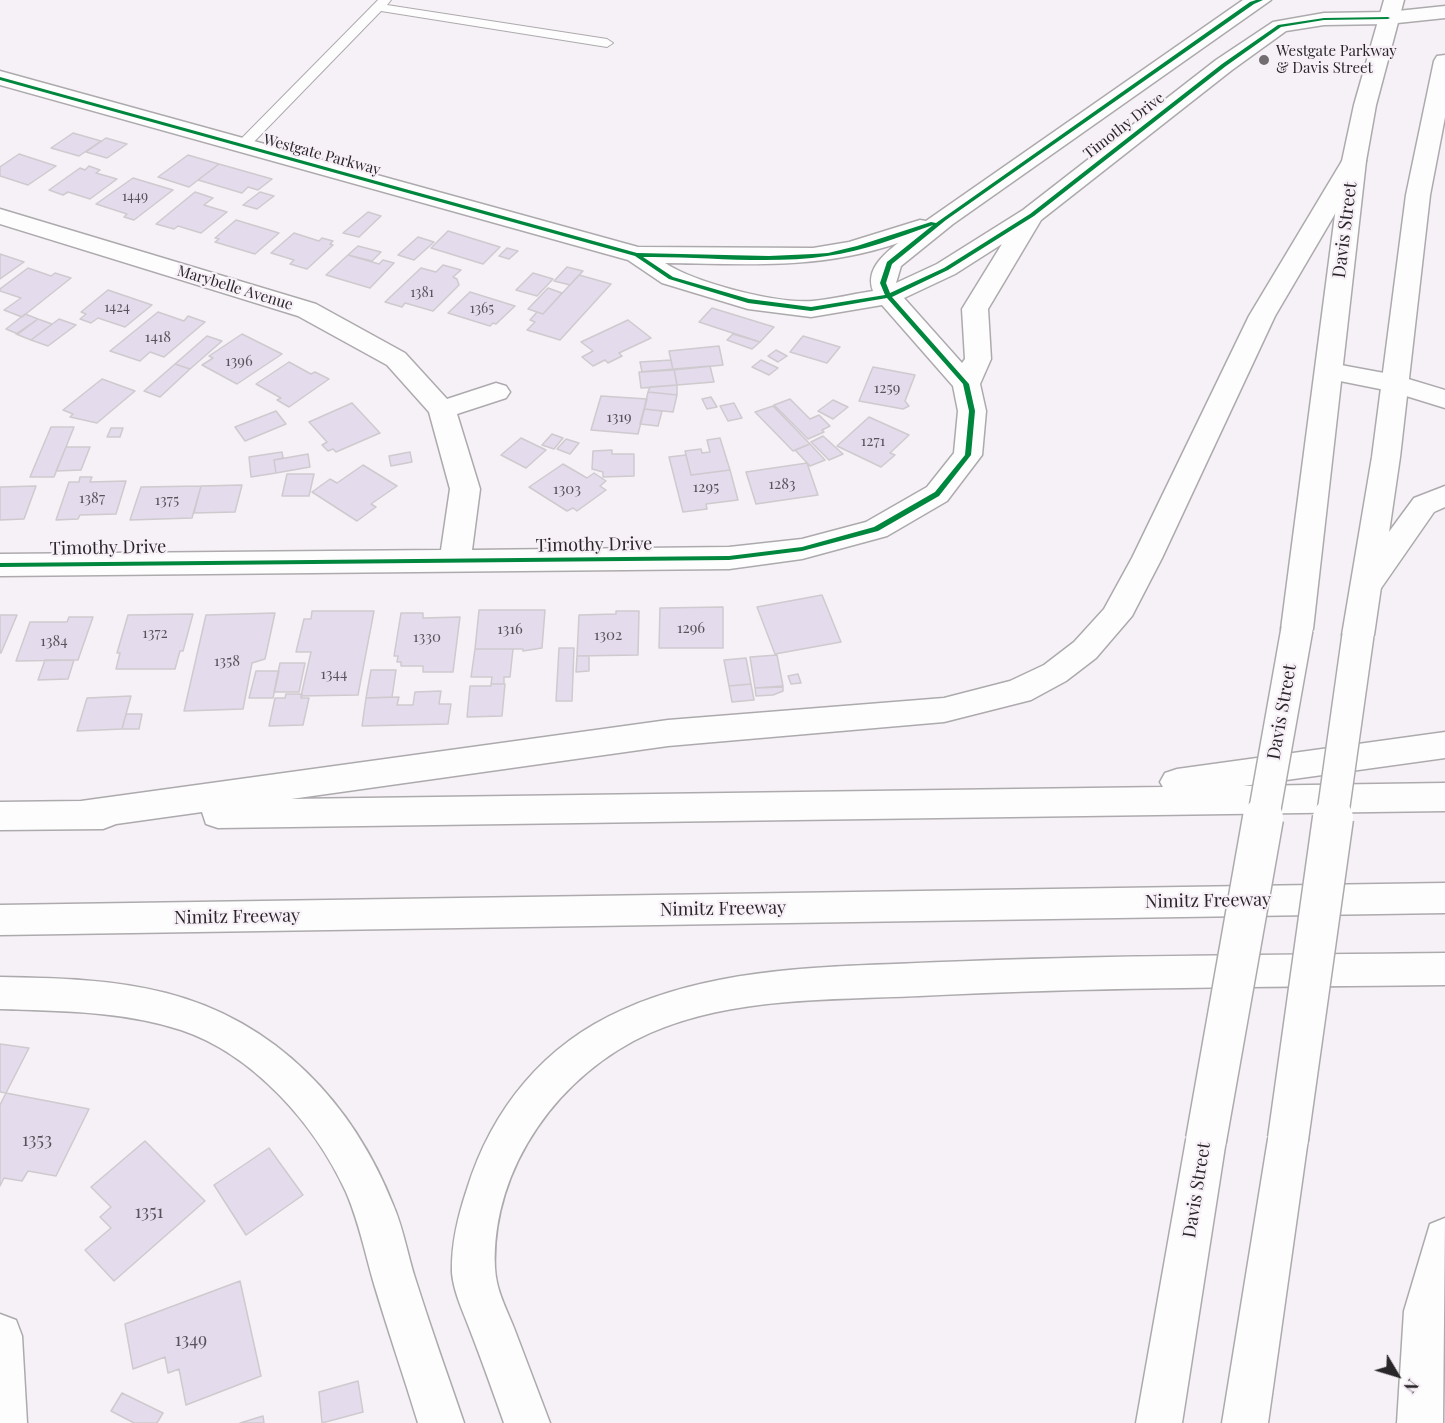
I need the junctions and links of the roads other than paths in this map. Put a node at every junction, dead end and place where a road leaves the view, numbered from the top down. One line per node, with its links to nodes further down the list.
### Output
1 (1261, 0): 13 (main road, Timothy Drive)
2 (1420, 0): 5 (main road, Timothy Drive)
3 (381, 4): 6 (lane); 9 (lane)
4 (1391, 9): 5 (main road, Timothy Drive); 10 (main road, Davis Street); 11 (main road, Timothy Drive)
5 (1445, 9)
6 (607, 43)
7 (1445, 61): 17 (main road)
8 (0, 78): 9 (main road, Westgate Parkway)
9 (241, 147): 14 (main road, Westgate Parkway)
10 (1354, 160): 16 (main road, Davis Street); 29 (main road)
11 (1032, 215): 15 (main road, Timothy Drive); 18 (main road, Timothy Drive)
12 (0, 216): 21 (main road, Marybelle Avenue)
13 (944, 219): 14 (main road, Westgate Parkway); 15 (main road, Timothy Drive)
14 (637, 255): 15 (main road, Westgate Parkway)
15 (888, 297): 18 (main road)
16 (1330, 371): 17 (main road); 40 (main road, Davis Street, bridge)
17 (1395, 382): 20 (main road); 25 (main road)
18 (966, 384): 23 (main road, Timothy Drive)
19 (496, 392): 21 (main road)
20 (1445, 399)
21 (442, 410): 23 (main road, Marybelle Avenue)
22 (1445, 496): 25 (main road)
23 (455, 561): 24 (main road, Timothy Drive)
24 (0, 565)
25 (1366, 586): 41 (main road, bridge)
26 (1445, 745): 28 (main road)
27 (1445, 797): 28 (main road)
28 (1038, 801): 29 (main road)
29 (82, 815): 30 (main road)
30 (0, 816)
31 (1445, 898): 32 (main road, Nimitz Freeway)
32 (0, 920)
33 (1445, 969): 39 (main road)
34 (0, 993): 38 (main road)
35 (1445, 1238): 42 (main road)
36 (0, 1336): 37 (main road)
37 (4, 1423)
38 (441, 1423)
39 (527, 1423)
40 (1159, 1423)
41 (1245, 1423)
42 (1420, 1423)

